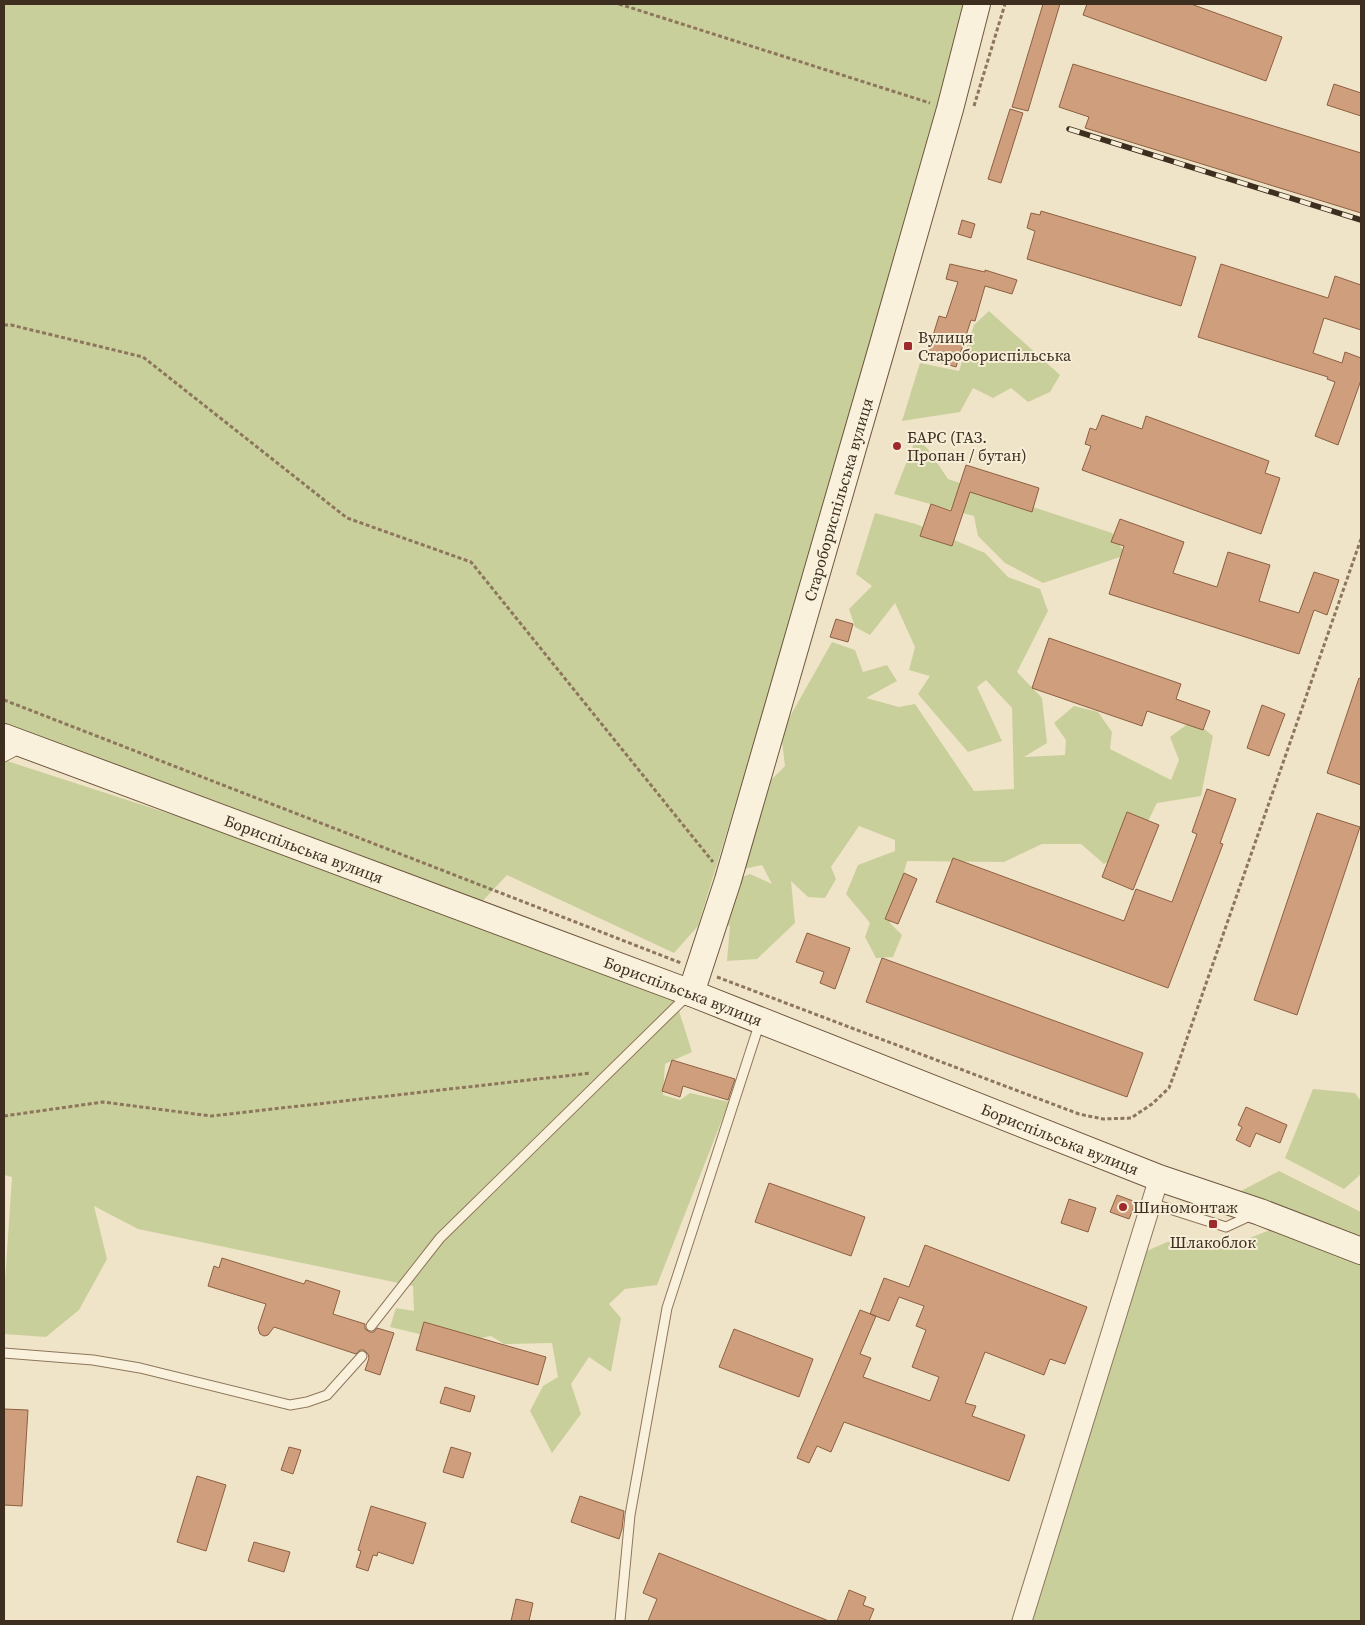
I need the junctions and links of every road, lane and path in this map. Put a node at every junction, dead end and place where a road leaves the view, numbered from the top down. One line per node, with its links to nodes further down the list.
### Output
1 (619, 4): 3 (path)
2 (977, 4): 3 (main road, Старобориспільська вулиця)
3 (950, 109): 8 (main road, Старобориспільська вулиця)
4 (4, 325): 8 (path)
5 (1361, 539): 9 (path)
6 (4, 700): 9 (path)
7 (11, 746): 9 (main road, Бориспільська вулиця)
8 (728, 880): 9 (main road, Старобориспільська вулиця)
9 (695, 981): 10 (main road, Бориспільська вулиця); 11 (lane)
10 (761, 1020): 13 (main road, Бориспільська вулиця); 20 (lane)
11 (611, 1071): 12 (path); 17 (lane)
12 (4, 1116)
13 (1159, 1178): 14 (street); 15 (main road, Бориспільська вулиця)
14 (1151, 1204): 15 (lane); 21 (street)
15 (1260, 1212): 16 (main road, Бориспільська вулиця)
16 (1361, 1250)
17 (371, 1326)
18 (4, 1352): 19 (lane)
19 (362, 1356)
20 (620, 1621)
21 (1022, 1621)

